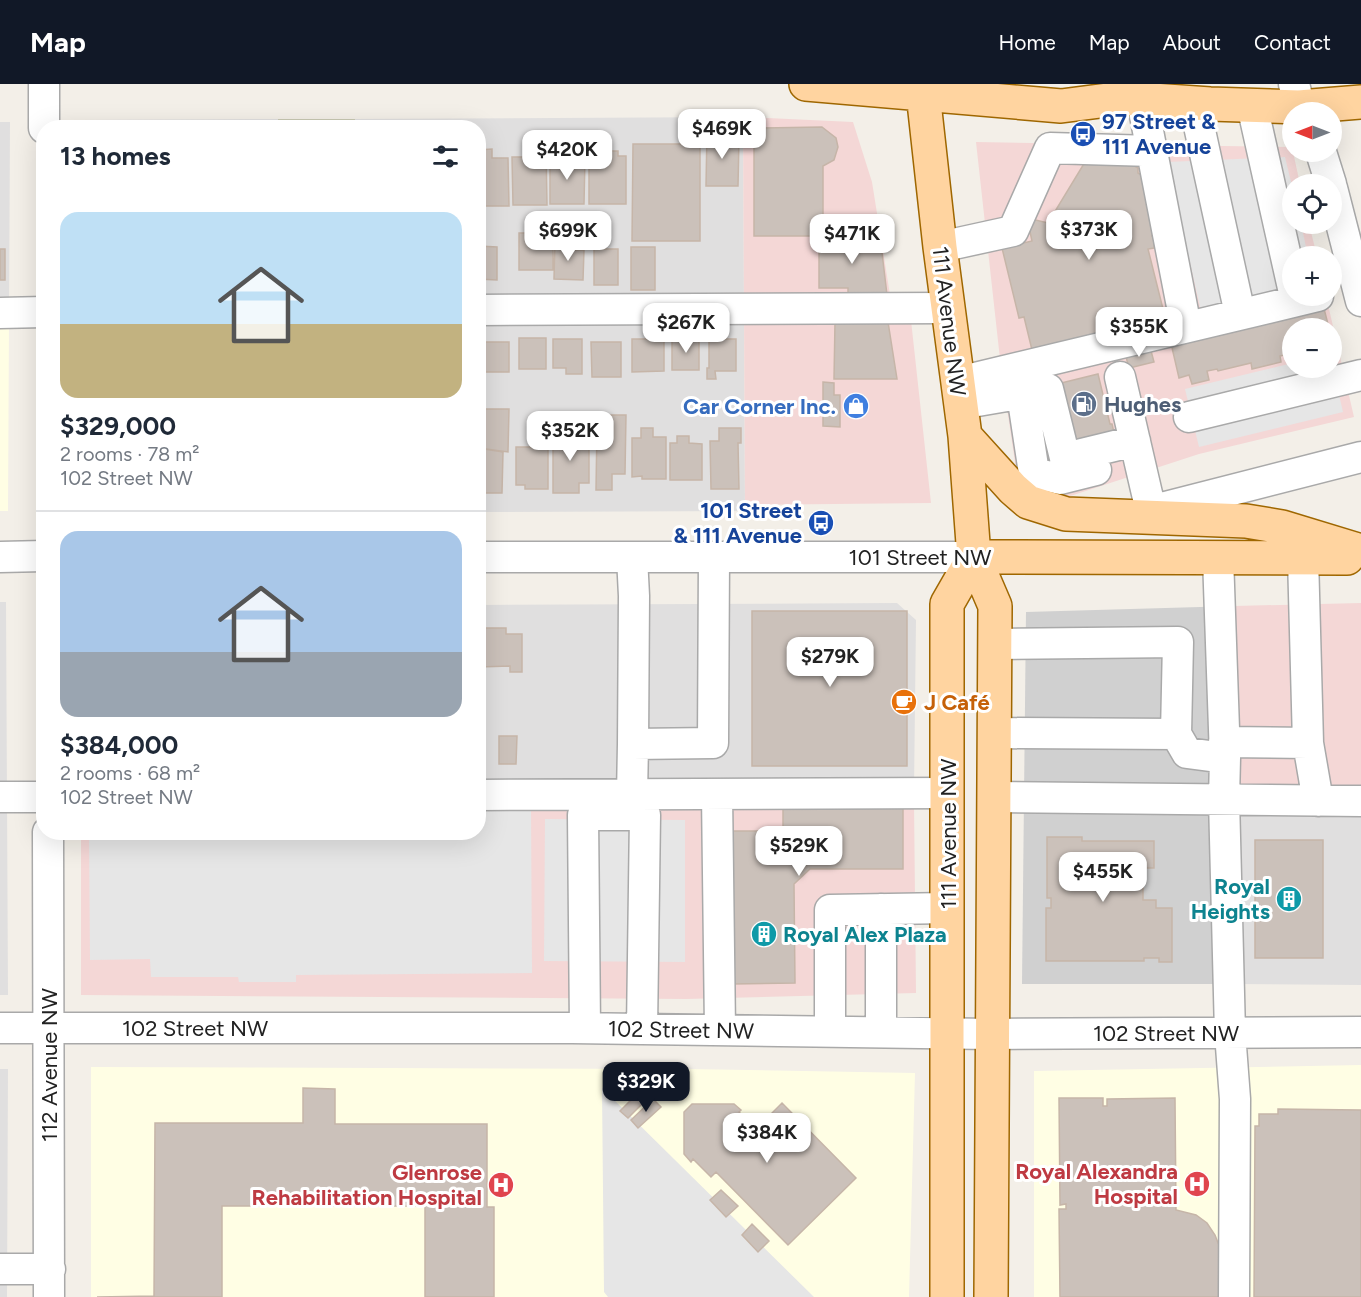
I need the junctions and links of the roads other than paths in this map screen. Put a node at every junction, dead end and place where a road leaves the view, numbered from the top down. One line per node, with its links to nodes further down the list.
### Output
1 (44, 84): 10 (street)
2 (806, 84): 4 (main road)
3 (1074, 84): 5 (main road)
4 (922, 90): 5 (main road); 14 (main road, 111 Avenue NW)
5 (1129, 94): 8 (main road); 11 (street)
6 (1298, 101): 7 (main road); 9 (main road)
7 (1361, 102)
8 (1194, 103): 9 (main road); 21 (street)
9 (1252, 105): 13 (street)
10 (44, 120)
11 (1152, 151): 14 (street); 22 (street)
12 (1342, 234): 15 (street)
13 (1288, 246)
14 (940, 247): 17 (main road, 111 Avenue NW)
15 (1353, 291)
16 (1282, 301): 21 (street)
17 (948, 308): 18 (street); 25 (main road, 111 Avenue NW)
18 (486, 310)
19 (36, 312): 20 (street)
20 (0, 313)
21 (1240, 314): 22 (street)
22 (1186, 327): 25 (street)
23 (1361, 375): 27 (street)
24 (1120, 377): 29 (street)
25 (959, 393): 26 (street); 28 (main road, 111 Avenue NW)
26 (1022, 394): 30 (street); 32 (street)
27 (1189, 417)
28 (976, 447): 30 (street); 33 (main road); 43 (main road, 111 Avenue NW)
29 (1137, 451): 32 (street); 34 (street)
30 (1031, 452): 32 (street)
31 (1361, 457): 34 (street)
32 (1062, 471): 33 (street)
33 (1052, 511): 34 (main road)
34 (1142, 513): 35 (main road)
35 (1361, 550)
36 (0, 556): 37 (street)
37 (36, 556)
38 (486, 557): 39 (street, 101 Street NW)
39 (632, 557): 40 (street, 101 Street NW); 49 (street)
40 (714, 557): 43 (street, 101 Street NW); 49 (street)
41 (1218, 557): 42 (main road, 101 Street NW); 43 (main road, 101 Street NW); 50 (street)
42 (1303, 557): 44 (main road, 101 Street NW); 48 (street)
43 (974, 558): 45 (main road, 111 Avenue NW); 51 (main road, 111 Avenue NW)
44 (1361, 558)
45 (995, 644): 46 (main road, 111 Avenue NW); 47 (street)
46 (995, 734): 47 (street); 57 (main road, 111 Avenue NW)
47 (1176, 734): 50 (street)
48 (1308, 743): 50 (street); 59 (street)
49 (633, 744): 54 (street)
50 (1224, 750): 58 (street)
51 (948, 793): 52 (street); 62 (main road, 111 Avenue NW)
52 (717, 794): 54 (street); 68 (street)
53 (486, 795): 54 (street)
54 (632, 795)
55 (0, 797): 56 (street)
56 (36, 797)
57 (994, 797): 58 (street); 74 (main road, 111 Avenue NW)
58 (1224, 799): 59 (street); 73 (street)
59 (1318, 801): 60 (street)
60 (1361, 801)
61 (48, 840): 65 (street, 112 Avenue NW)
62 (948, 908): 63 (street); 72 (main road, 111 Avenue NW)
63 (881, 909): 69 (street); 70 (street)
64 (0, 1028): 65 (street, 102 Street NW)
65 (49, 1028): 66 (street, 102 Street NW); 76 (street, 112 Avenue NW)
66 (585, 1028): 67 (street, 102 Street NW); 67 (street)
67 (642, 1029): 68 (street, 102 Street NW)
68 (720, 1030): 69 (street, 102 Street NW)
69 (830, 1031): 70 (street, 102 Street NW)
70 (881, 1032): 72 (street, 102 Street NW)
71 (1361, 1032): 73 (street, 102 Street NW)
72 (947, 1033): 74 (street, 102 Street NW); 77 (main road, 111 Avenue NW)
73 (1230, 1033): 74 (street, 102 Street NW); 79 (street)
74 (991, 1034): 78 (main road, 111 Avenue NW)
75 (0, 1269): 76 (street)
76 (49, 1283)
77 (947, 1297)
78 (991, 1297)
79 (1234, 1297)

